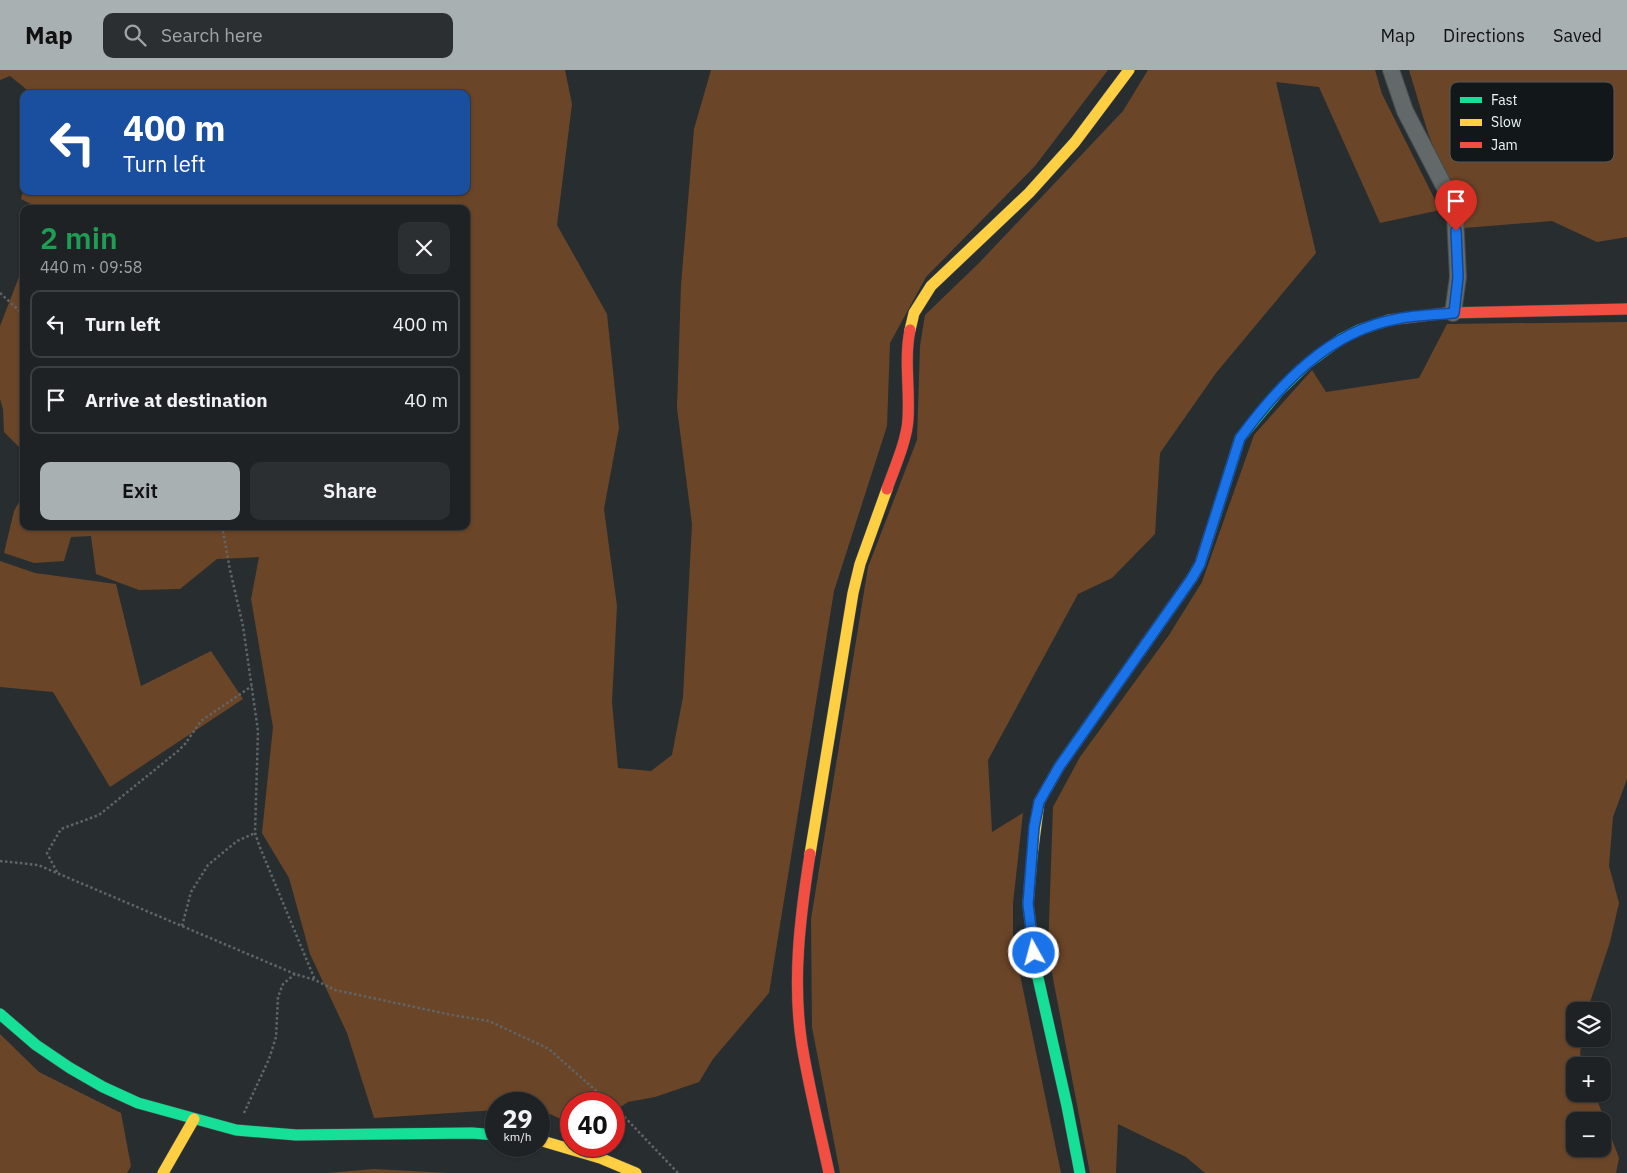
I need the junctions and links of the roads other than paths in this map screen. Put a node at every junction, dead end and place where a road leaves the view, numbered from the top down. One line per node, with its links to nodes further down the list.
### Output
1 (1129, 70): 11 (street)
2 (1391, 70): 4 (street)
3 (1627, 309): 4 (street)
4 (1454, 313): 12 (street)
5 (0, 1014): 6 (street)
6 (194, 1119): 7 (street); 9 (street)
7 (485, 1134)
8 (550, 1143): 10 (street)
9 (162, 1173)
10 (636, 1173)
11 (829, 1173)
12 (1080, 1173)

